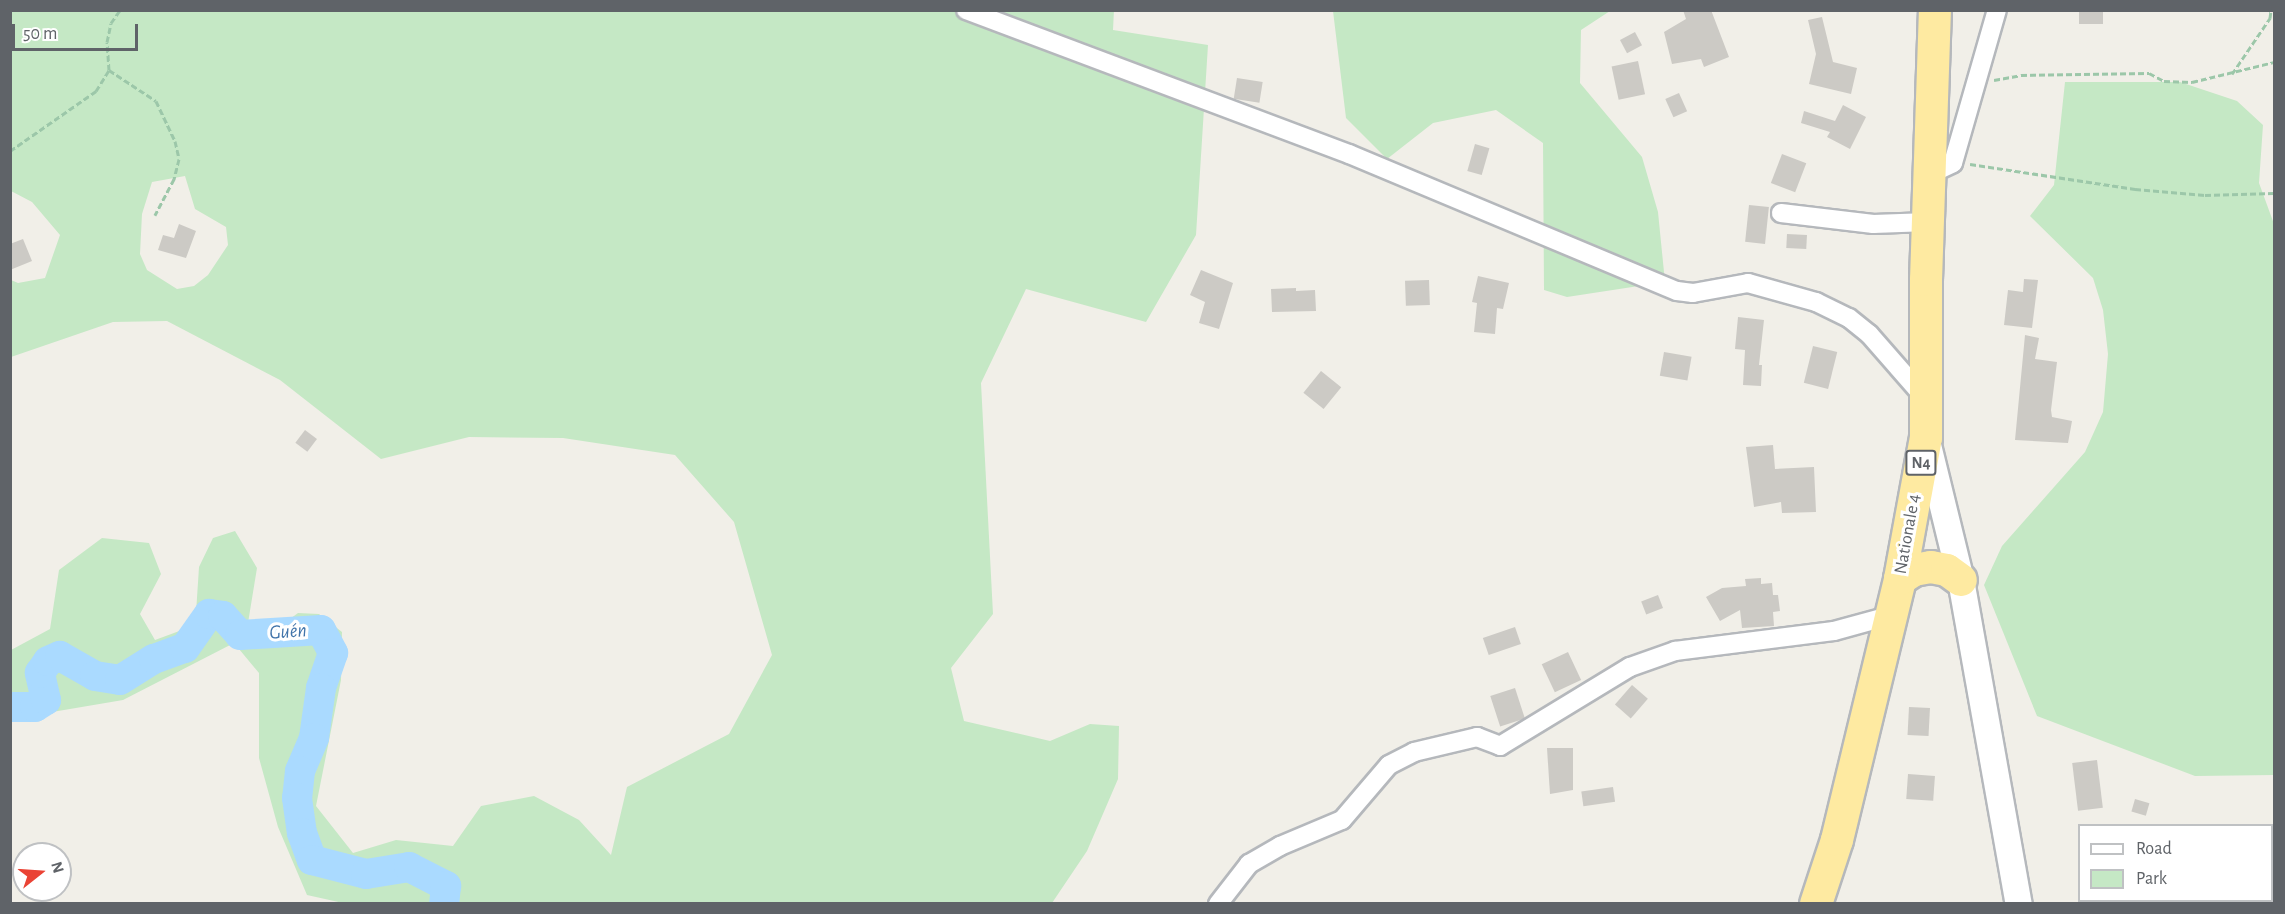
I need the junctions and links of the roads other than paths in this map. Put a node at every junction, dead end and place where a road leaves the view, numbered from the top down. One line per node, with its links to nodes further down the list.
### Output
1 (966, 10): 7 (street)
2 (1935, 10): 4 (highway, Nationale 4 / N4)
3 (1996, 10): 4 (street)
4 (1942, 168): 6 (highway, Nationale 4 / N4)
5 (1781, 213): 6 (street)
6 (1929, 222): 7 (highway, Nationale 4 / N4)
7 (1924, 398): 8 (highway, Nationale 4 / N4)
8 (1926, 438): 9 (highway, Nationale 4 / N4); 10 (main road)
9 (1900, 579): 10 (highway); 11 (highway, Nationale 4 / N4)
10 (1961, 580): 14 (main road)
11 (1892, 615): 12 (street); 13 (highway, Nationale 4 / N4)
12 (1218, 903)
13 (1816, 903)
14 (2019, 903)

